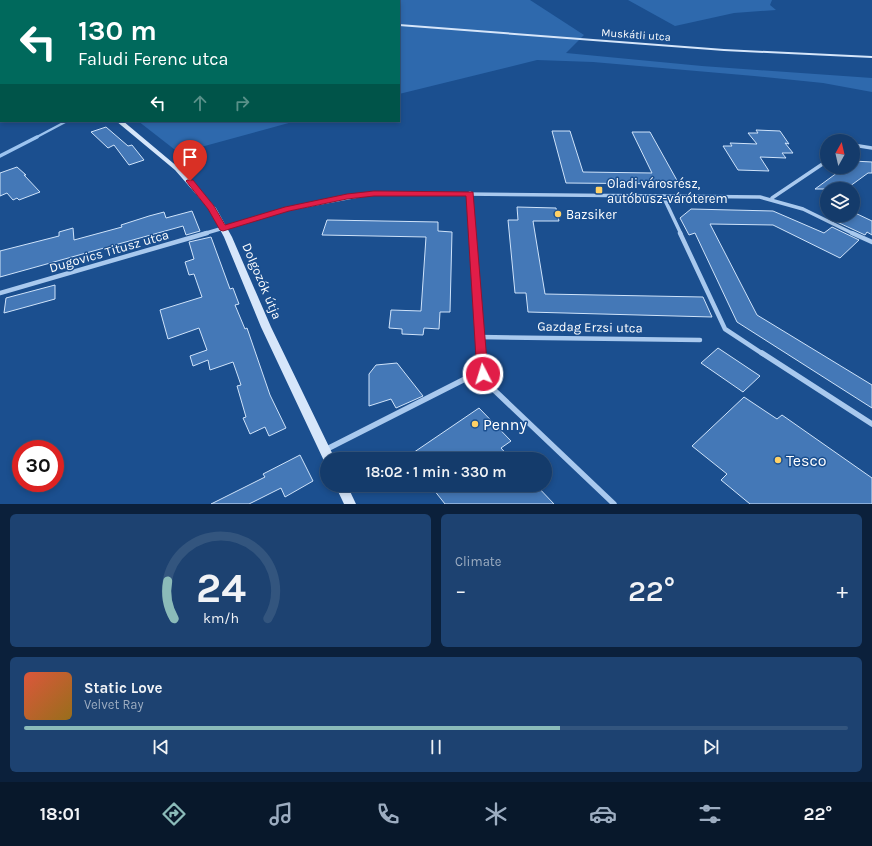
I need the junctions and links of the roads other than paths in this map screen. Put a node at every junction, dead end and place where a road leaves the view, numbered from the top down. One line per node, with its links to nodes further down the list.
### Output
1 (400, 25): 2 (main road, Muskátli utca)
2 (872, 57)
3 (120, 122): 10 (main road, Dolgozók útja)
4 (860, 146): 5 (street)
5 (872, 148)
6 (820, 165): 9 (street)
7 (470, 193): 8 (street, Dugovics Titusz utca); 10 (street, Dugovics Titusz utca); 13 (street)
8 (663, 196): 9 (street, Dugovics Titusz utca); 16 (street)
9 (772, 198): 11 (street, Dugovics Titusz utca)
10 (223, 228): 12 (street, Dugovics Titusz utca); 17 (main road, Dolgozók útja)
11 (872, 242)
12 (0, 292)
13 (479, 337): 14 (street, Gazdag Erzsi utca); 15 (street)
14 (700, 340)
15 (483, 374): 17 (street); 20 (street)
16 (872, 424)
17 (325, 450)
18 (344, 492): 19 (main road)
19 (350, 504)
20 (614, 504)

